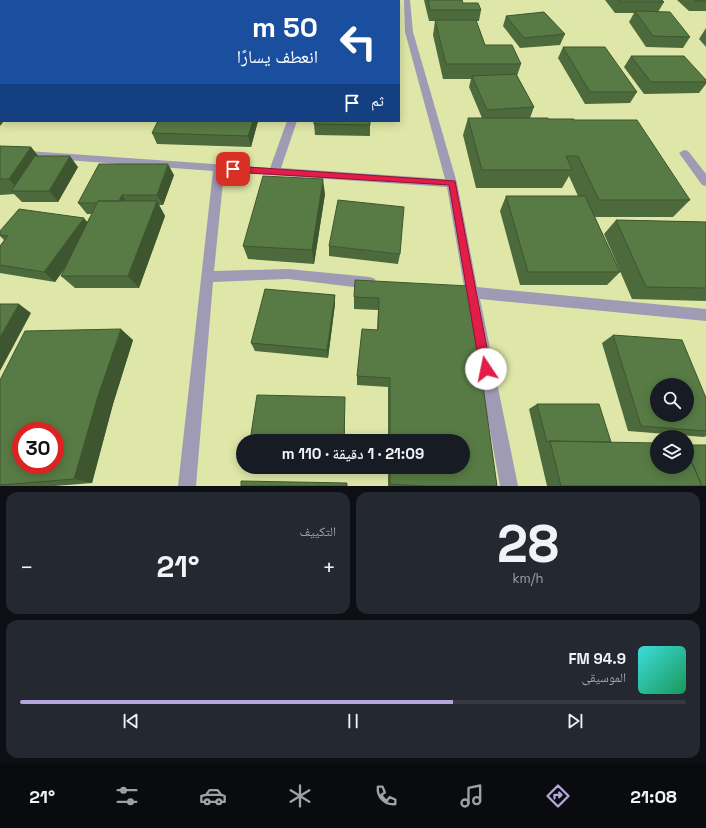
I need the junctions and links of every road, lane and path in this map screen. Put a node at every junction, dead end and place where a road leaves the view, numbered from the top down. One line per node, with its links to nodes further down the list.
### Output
1 (407, 0): 2 (street)
2 (404, 32): 9 (street)
3 (292, 122): 7 (street)
4 (0, 152): 6 (street)
5 (684, 153): 8 (street)
6 (219, 168): 7 (street); 10 (street)
7 (274, 172): 9 (street)
8 (706, 182)
9 (452, 183): 13 (street)
10 (207, 277): 11 (street); 15 (street)
11 (380, 284)
12 (441, 290): 13 (street)
13 (472, 293): 14 (street); 16 (street)
14 (706, 315)
15 (187, 486)
16 (509, 486)

